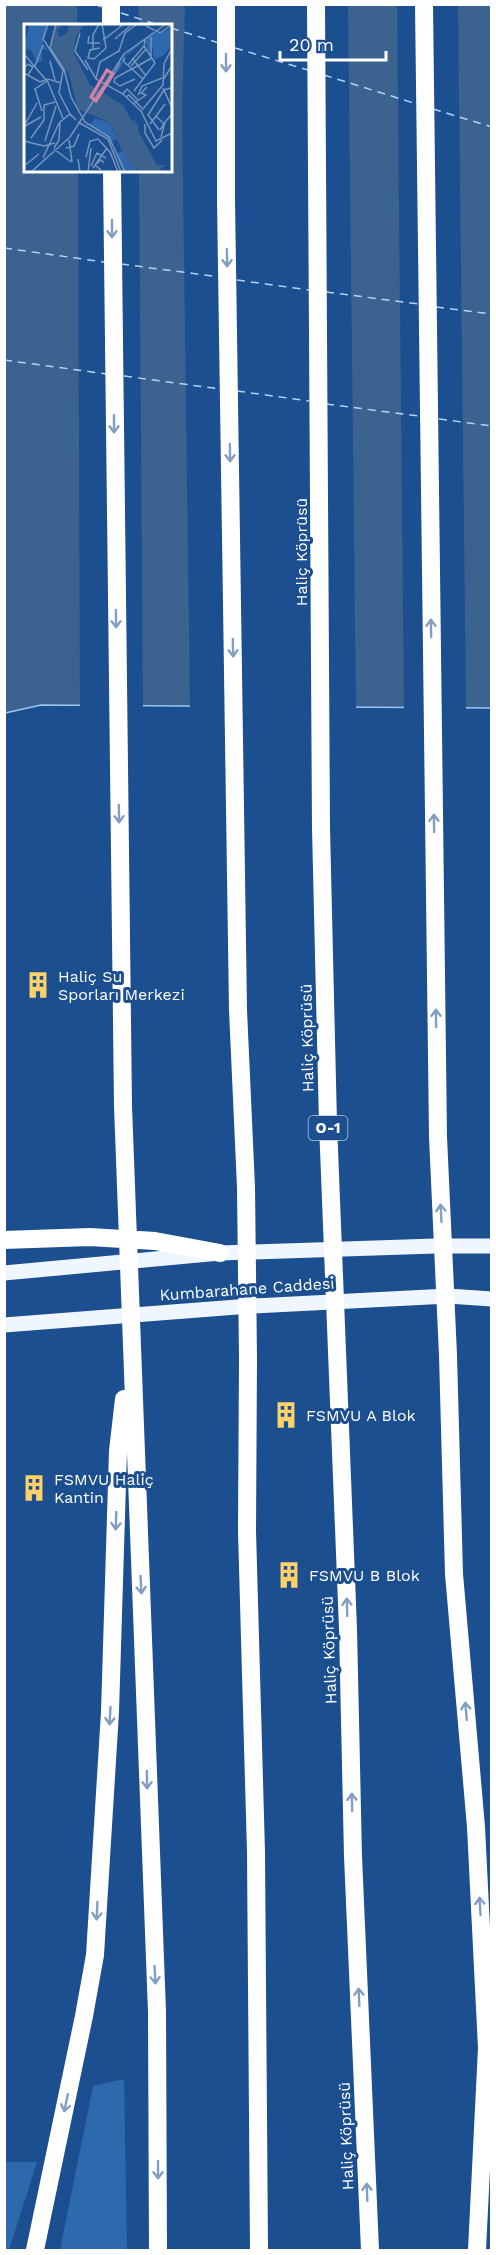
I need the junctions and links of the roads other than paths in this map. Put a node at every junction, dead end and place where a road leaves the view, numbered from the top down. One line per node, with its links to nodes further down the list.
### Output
1 (111, 4): 5 (highway)
2 (226, 4): 18 (highway, one-way to 18)
3 (316, 4): 19 (highway, Haliç Köprüsü / O-1, one-way to 3)
4 (424, 4): 14 (highway, one-way to 4)
5 (111, 24)
6 (112, 172): 13 (highway, one-way to 13)
7 (4, 1240): 9 (highway)
8 (492, 1246): 9 (main road, Kumbarahane Caddesi)
9 (220, 1253): 10 (main road, Kumbarahane Caddesi)
10 (4, 1273)
11 (492, 1299): 12 (main road, Kumbarahane Caddesi)
12 (4, 1325)
13 (131, 1359): 16 (highway, one-way to 16); 17 (highway, one-way to 17)
14 (487, 2048): 15 (highway); 20 (highway)
15 (492, 2074)
16 (35, 2250)
17 (158, 2250)
18 (259, 2250)
19 (370, 2250)
20 (477, 2250)

